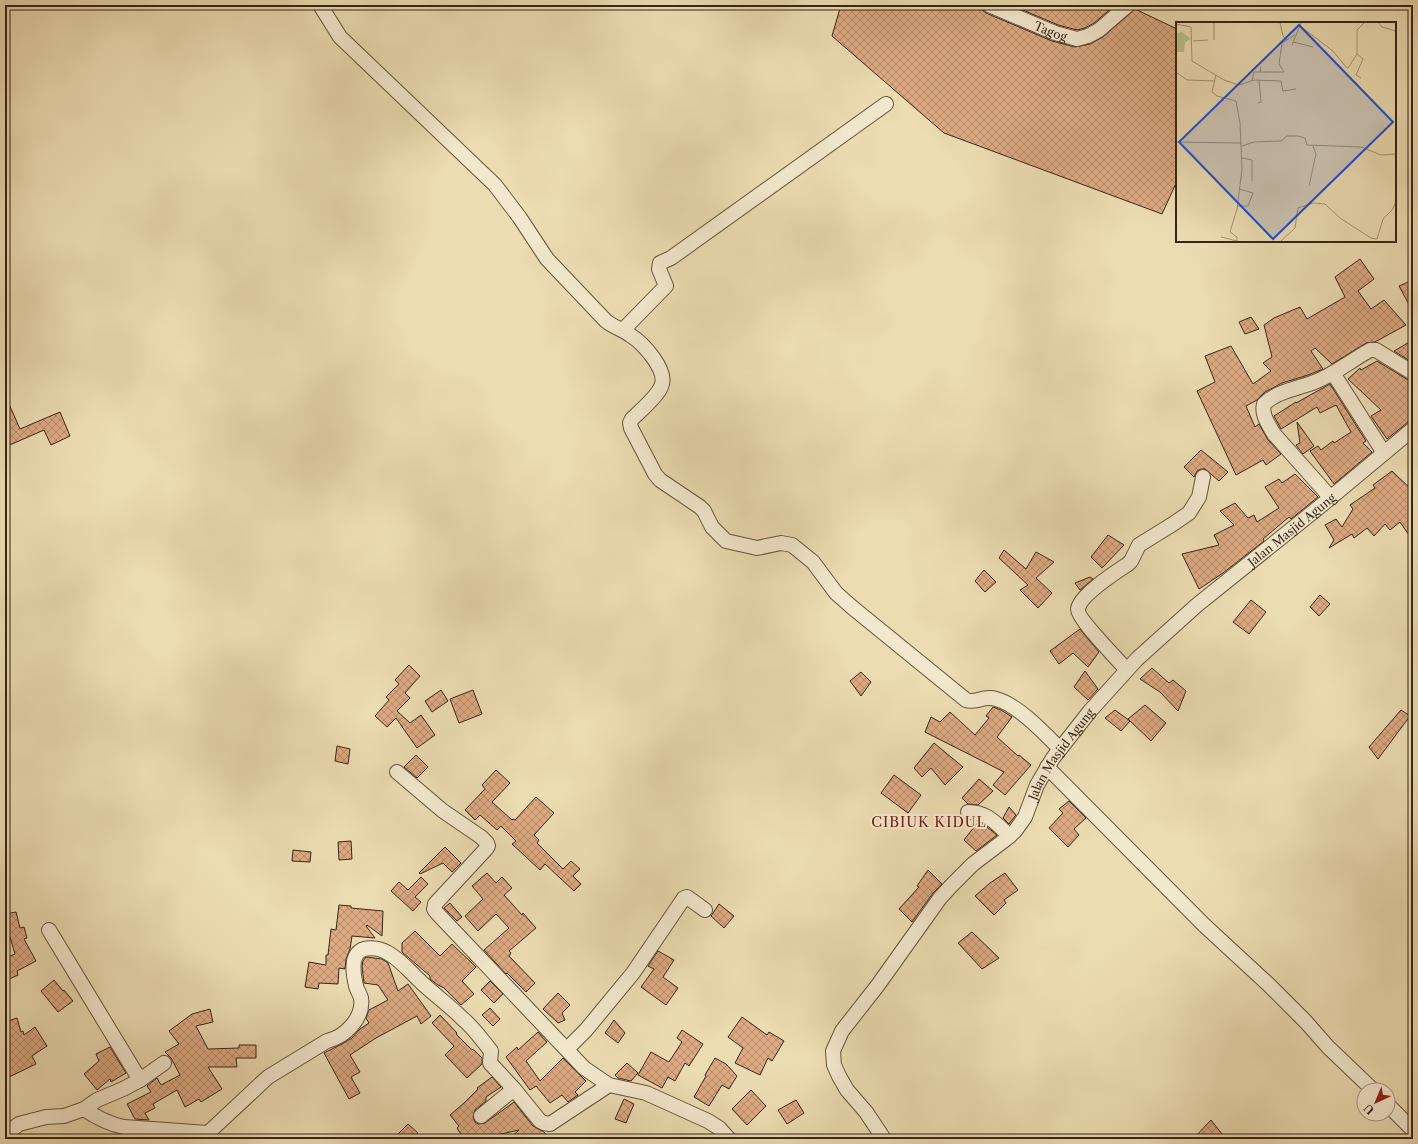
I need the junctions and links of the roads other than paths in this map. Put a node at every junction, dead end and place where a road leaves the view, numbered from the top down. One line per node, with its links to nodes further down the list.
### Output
1 (320, 5): 5 (street)
2 (989, 5): 3 (street, Tagog)
3 (1128, 5)
4 (886, 104): 5 (street)
5 (623, 330): 13 (street)
6 (1333, 373): 7 (street); 9 (street); 11 (street)
7 (1413, 373)
8 (1413, 430): 9 (street, Jalan Masjid Agung)
9 (1384, 453): 11 (street, Jalan Masjid Agung)
10 (1204, 477): 12 (street)
11 (1330, 498): 12 (street, Jalan Masjid Agung)
12 (1126, 669): 13 (street, Jalan Masjid Agung)
13 (1060, 749): 14 (street, Jalan Masjid Agung)
14 (1047, 767): 17 (street, Jalan Masjid Agung); 23 (street)
15 (397, 772): 20 (street)
16 (968, 812): 17 (street)
17 (1010, 836): 33 (street, Jalan Masjid Agung)
18 (705, 910): 20 (street)
19 (48, 930): 22 (street)
20 (567, 1049): 24 (street)
21 (164, 1063): 22 (street)
22 (140, 1080): 26 (street)
23 (1365, 1082)
24 (609, 1085): 25 (street); 32 (street)
25 (514, 1089): 28 (street); 30 (street)
26 (84, 1109): 30 (street); 31 (street)
27 (1396, 1113): 29 (street)
28 (481, 1116)
29 (1413, 1130)
30 (164, 1134)
31 (5, 1135)
32 (729, 1139)
33 (884, 1139)

